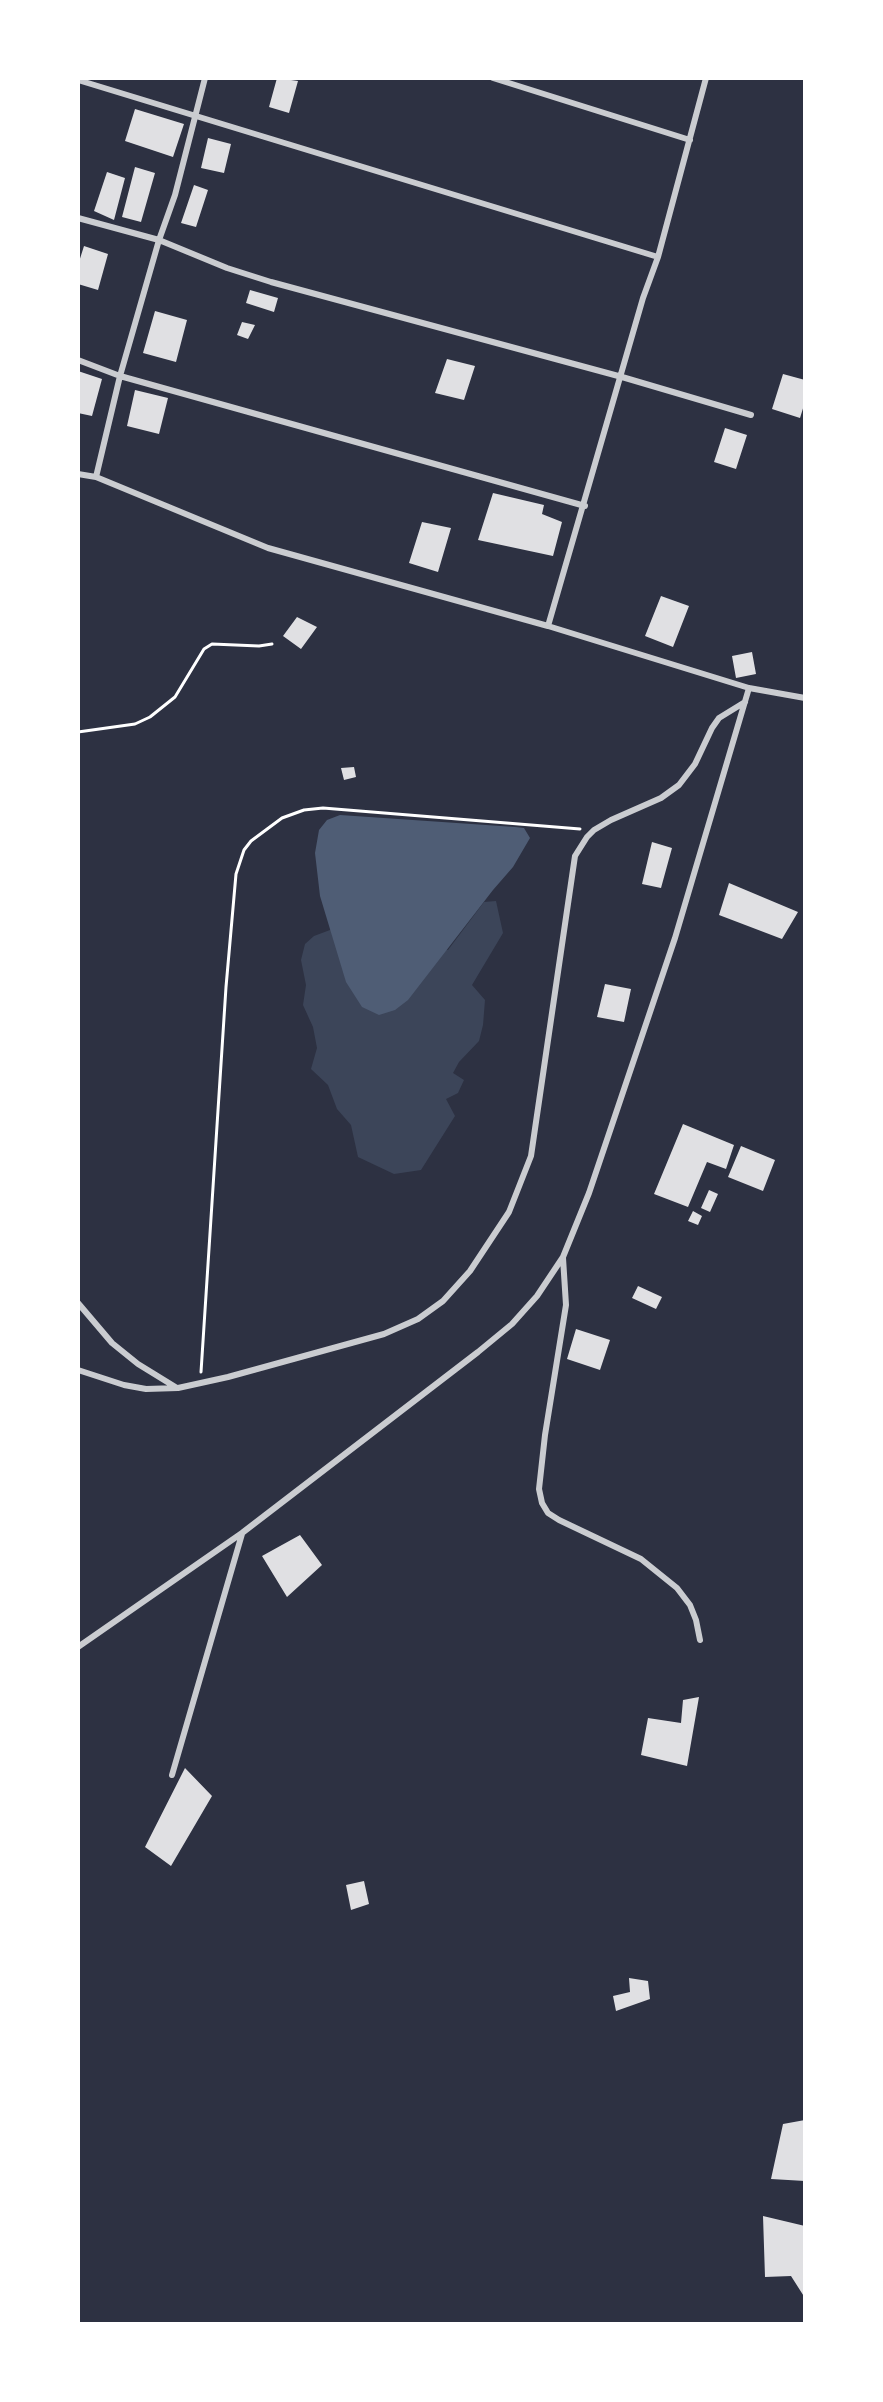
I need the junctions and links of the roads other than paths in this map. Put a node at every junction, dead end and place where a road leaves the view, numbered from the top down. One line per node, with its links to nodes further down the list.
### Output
1 (205, 78): 5 (street)
2 (493, 78): 6 (street)
3 (706, 78): 6 (street)
4 (78, 80): 5 (street)
5 (195, 115): 8 (street); 9 (street)
6 (690, 140): 9 (street)
7 (78, 218): 8 (street)
8 (159, 240): 11 (street); 12 (street)
9 (658, 257): 12 (street)
10 (78, 360): 11 (street)
11 (120, 376): 15 (street); 16 (street)
12 (622, 377): 13 (street); 16 (street)
13 (751, 416)
14 (78, 474): 15 (street)
15 (96, 477): 17 (street)
16 (585, 506): 17 (street)
17 (548, 626): 18 (street)
18 (749, 688): 19 (street); 20 (street)
19 (805, 698)
20 (745, 701): 21 (street); 24 (street)
21 (563, 1257): 25 (street); 26 (street)
22 (78, 1303): 24 (street)
23 (78, 1370): 24 (street)
24 (178, 1388)
25 (242, 1533): 27 (street); 28 (street)
26 (700, 1640)
27 (78, 1647)
28 (172, 1775)

